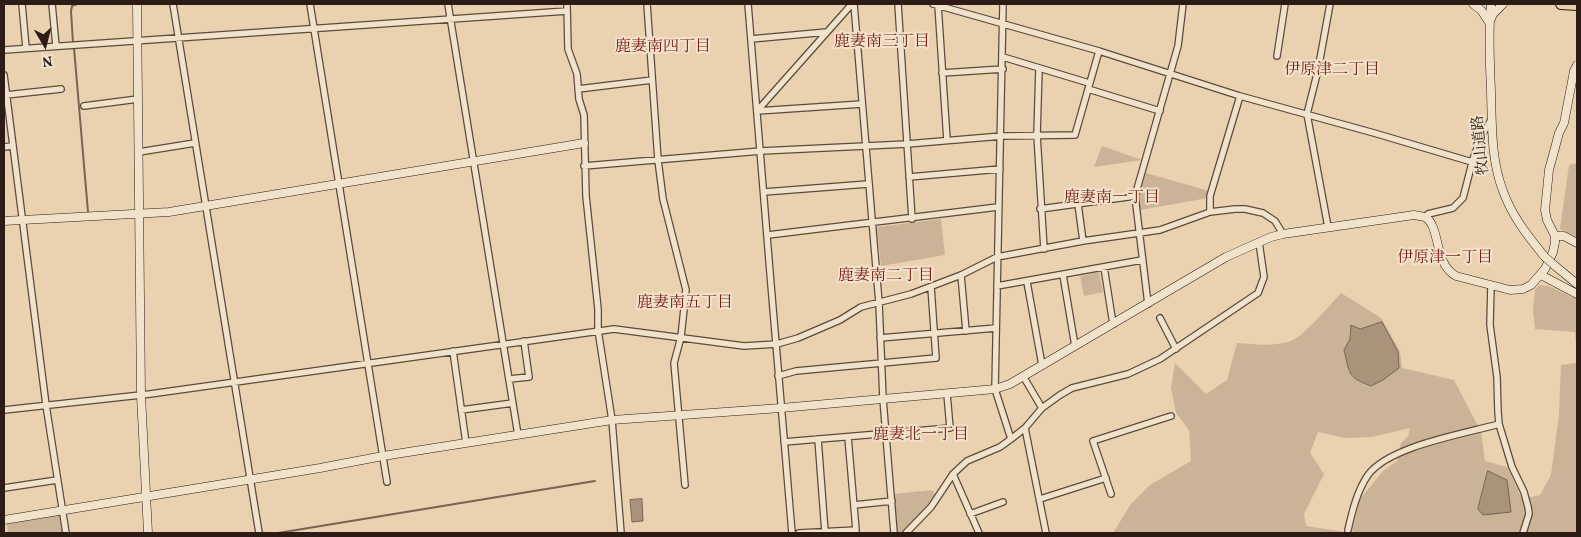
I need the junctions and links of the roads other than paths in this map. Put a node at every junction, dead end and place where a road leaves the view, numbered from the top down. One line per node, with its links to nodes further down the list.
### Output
1 (22, 4): 31 (street)
2 (52, 4): 30 (street)
3 (137, 4): 29 (street)
4 (173, 4): 27 (street)
5 (310, 4): 25 (street)
6 (448, 4): 22 (street)
7 (647, 4): 42 (street)
8 (748, 4): 28 (street)
9 (853, 4): 26 (street); 49 (street)
10 (898, 4): 61 (street)
11 (935, 4): 24 (street); 39 (street)
12 (1003, 4): 24 (street)
13 (1183, 4): 40 (street)
14 (1285, 4): 34 (street)
15 (1330, 4): 54 (street)
16 (1473, 4): 23 (street)
17 (1491, 4): 23 (street, 牧山道路)
18 (1503, 4): 23 (street)
19 (1561, 4): 20 (highway)
20 (1577, 5)
21 (567, 7): 22 (street); 45 (street)
22 (450, 18): 25 (street); 67 (street)
23 (1489, 22): 55 (street, 牧山道路)
24 (1003, 24): 33 (street); 35 (street)
25 (313, 29): 27 (street); 73 (street)
26 (827, 32): 28 (street); 53 (street)
27 (178, 37): 29 (street); 59 (street)
28 (751, 38): 53 (street)
29 (138, 40): 30 (street); 48 (street)
30 (56, 46): 31 (street)
31 (26, 48): 32 (street)
32 (4, 50)
33 (1099, 51): 40 (street); 43 (street)
34 (1277, 56)
35 (1003, 57): 37 (street); 38 (street)
36 (1577, 64): 92 (street)
37 (1003, 68): 39 (street); 57 (street)
38 (1039, 68): 43 (street); 56 (street)
39 (942, 73): 58 (street)
40 (1171, 73): 47 (street); 52 (street)
41 (4, 75): 46 (street)
42 (652, 80): 45 (street); 68 (street)
43 (1089, 86): 52 (street); 56 (street)
44 (61, 88): 46 (street)
45 (578, 89): 60 (street)
46 (6, 95): 51 (street)
47 (1240, 96): 54 (street); 81 (street)
48 (138, 99): 50 (street); 66 (street)
49 (862, 104): 53 (street); 63 (street)
50 (84, 106)
51 (6, 110): 62 (street)
52 (1160, 111): 76 (street)
53 (757, 112): 65 (street)
54 (1307, 114): 69 (street); 88 (street)
55 (1492, 118): 69 (street); 104 (street, 牧山道路, bridge)
56 (1037, 135): 57 (street); 80 (street)
57 (1002, 136): 58 (street); 71 (street)
58 (947, 140): 61 (street)
59 (195, 143): 66 (street); 78 (street)
60 (584, 143): 67 (street); 70 (street)
61 (907, 144): 63 (street); 72 (street)
62 (12, 146): 64 (street); 85 (street)
63 (866, 146): 65 (street); 74 (street)
64 (4, 147)
65 (761, 151): 68 (street); 75 (street)
66 (138, 152): 82 (street)
67 (473, 160): 73 (street); 120 (street)
68 (658, 160): 70 (street); 117 (street)
69 (1472, 162): 83 (street)
70 (584, 166): 114 (street)
71 (1000, 168): 72 (street); 79 (street)
72 (909, 177): 84 (street)
73 (339, 184): 78 (street); 125 (street)
74 (868, 184): 75 (street); 87 (street)
75 (764, 192): 91 (street)
76 (1135, 196): 77 (street); 89 (street)
77 (1078, 204): 80 (street); 93 (street)
78 (205, 206): 82 (street); 131 (street)
79 (998, 207): 84 (street); 97 (street)
80 (1040, 209): 96 (street)
81 (1210, 212): 89 (street); 90 (street)
82 (139, 214): 85 (street); 134 (street)
83 (1426, 217): 88 (street); 105 (street)
84 (912, 219): 87 (street)
85 (22, 220): 86 (street); 137 (street)
86 (4, 221)
87 (871, 224): 91 (street); 109 (street)
88 (1328, 227): 90 (street)
89 (1138, 233): 93 (street); 98 (street)
90 (1283, 234): 94 (street)
91 (768, 235): 121 (street)
92 (1555, 236): 95 (street); 102 (street)
93 (1083, 241): 96 (street)
94 (1259, 242): 110 (street); 123 (street)
95 (1577, 243)
96 (1044, 249): 97 (street)
97 (997, 257): 100 (street); 106 (street)
98 (1142, 260): 99 (street); 110 (street)
99 (1104, 267): 101 (street); 112 (street)
100 (962, 275): 107 (street); 115 (street)
101 (1063, 275): 103 (street); 122 (street)
102 (1541, 275): 105 (street); 108 (street)
103 (1027, 282): 106 (street); 127 (street)
104 (1576, 282)
105 (1491, 285): 145 (street)
106 (997, 286): 113 (street)
107 (931, 287): 109 (street); 116 (street)
108 (1577, 294)
109 (879, 303): 118 (street); 121 (street)
110 (1148, 304): 112 (street)
111 (1160, 318): 123 (street)
112 (1113, 324): 122 (street)
113 (996, 328): 115 (street); 132 (street)
114 (598, 330): 117 (street); 119 (street); 144 (street)
115 (966, 331): 116 (street)
116 (935, 333): 118 (street); 126 (street)
117 (681, 337): 121 (street); 142 (street)
118 (880, 338): 126 (street)
119 (524, 341): 120 (street); 130 (street)
120 (504, 343): 124 (street); 130 (street)
121 (776, 344): 128 (street)
122 (1075, 346): 127 (street)
123 (1176, 349): 139 (street)
124 (452, 351): 125 (street); 141 (street)
125 (368, 363): 131 (street); 154 (street)
126 (881, 363): 128 (street); 135 (street)
127 (1042, 365): 129 (street)
128 (778, 376): 138 (street)
129 (1023, 376): 132 (street); 139 (street)
130 (509, 379): 136 (street)
131 (233, 382): 134 (street); 157 (street)
132 (995, 389): 133 (street); 151 (street)
133 (947, 394): 135 (street); 147 (street)
134 (141, 395): 137 (street); 163 (street)
135 (883, 399): 138 (street); 147 (street)
136 (513, 403): 141 (street); 148 (street)
137 (46, 405): 140 (street); 158 (street)
138 (781, 408): 142 (street); 152 (street)
139 (1042, 408): 146 (street)
140 (4, 410)
141 (461, 410): 153 (street)
142 (678, 415): 144 (street); 160 (street)
143 (1171, 416): 156 (street)
144 (612, 420): 148 (street); 176 (street)
145 (1499, 424): 171 (street); 183 (street)
146 (1025, 428): 151 (street); 164 (street)
147 (886, 434): 149 (street); 165 (street)
148 (518, 435): 153 (street)
149 (848, 436): 150 (street); 167 (street)
150 (818, 439): 152 (street); 172 (street)
151 (1011, 439): 155 (street)
152 (784, 442): 177 (street)
153 (466, 443): 154 (street)
154 (383, 456): 157 (street); 159 (street)
155 (953, 474): 169 (street); 180 (street)
156 (1106, 478): 162 (street); 164 (street)
157 (250, 479): 163 (street); 175 (street)
158 (57, 480): 161 (street); 168 (street)
159 (387, 482)
160 (685, 485)
161 (4, 488)
162 (1111, 494)
163 (145, 496): 168 (street); 174 (street)
164 (1040, 499): 182 (street)
165 (892, 501): 167 (street); 179 (street)
166 (1003, 502): 169 (street)
167 (854, 505): 172 (street)
168 (62, 511): 170 (street); 173 (street)
169 (970, 514): 181 (street)
170 (4, 520)
171 (1348, 530)
172 (825, 532): 178 (street)
173 (66, 533)
174 (148, 533)
175 (258, 533)
176 (621, 533)
177 (792, 533)
178 (799, 533)
179 (894, 533)
180 (906, 533)
181 (979, 533)
182 (1046, 533)
183 (1523, 533)

